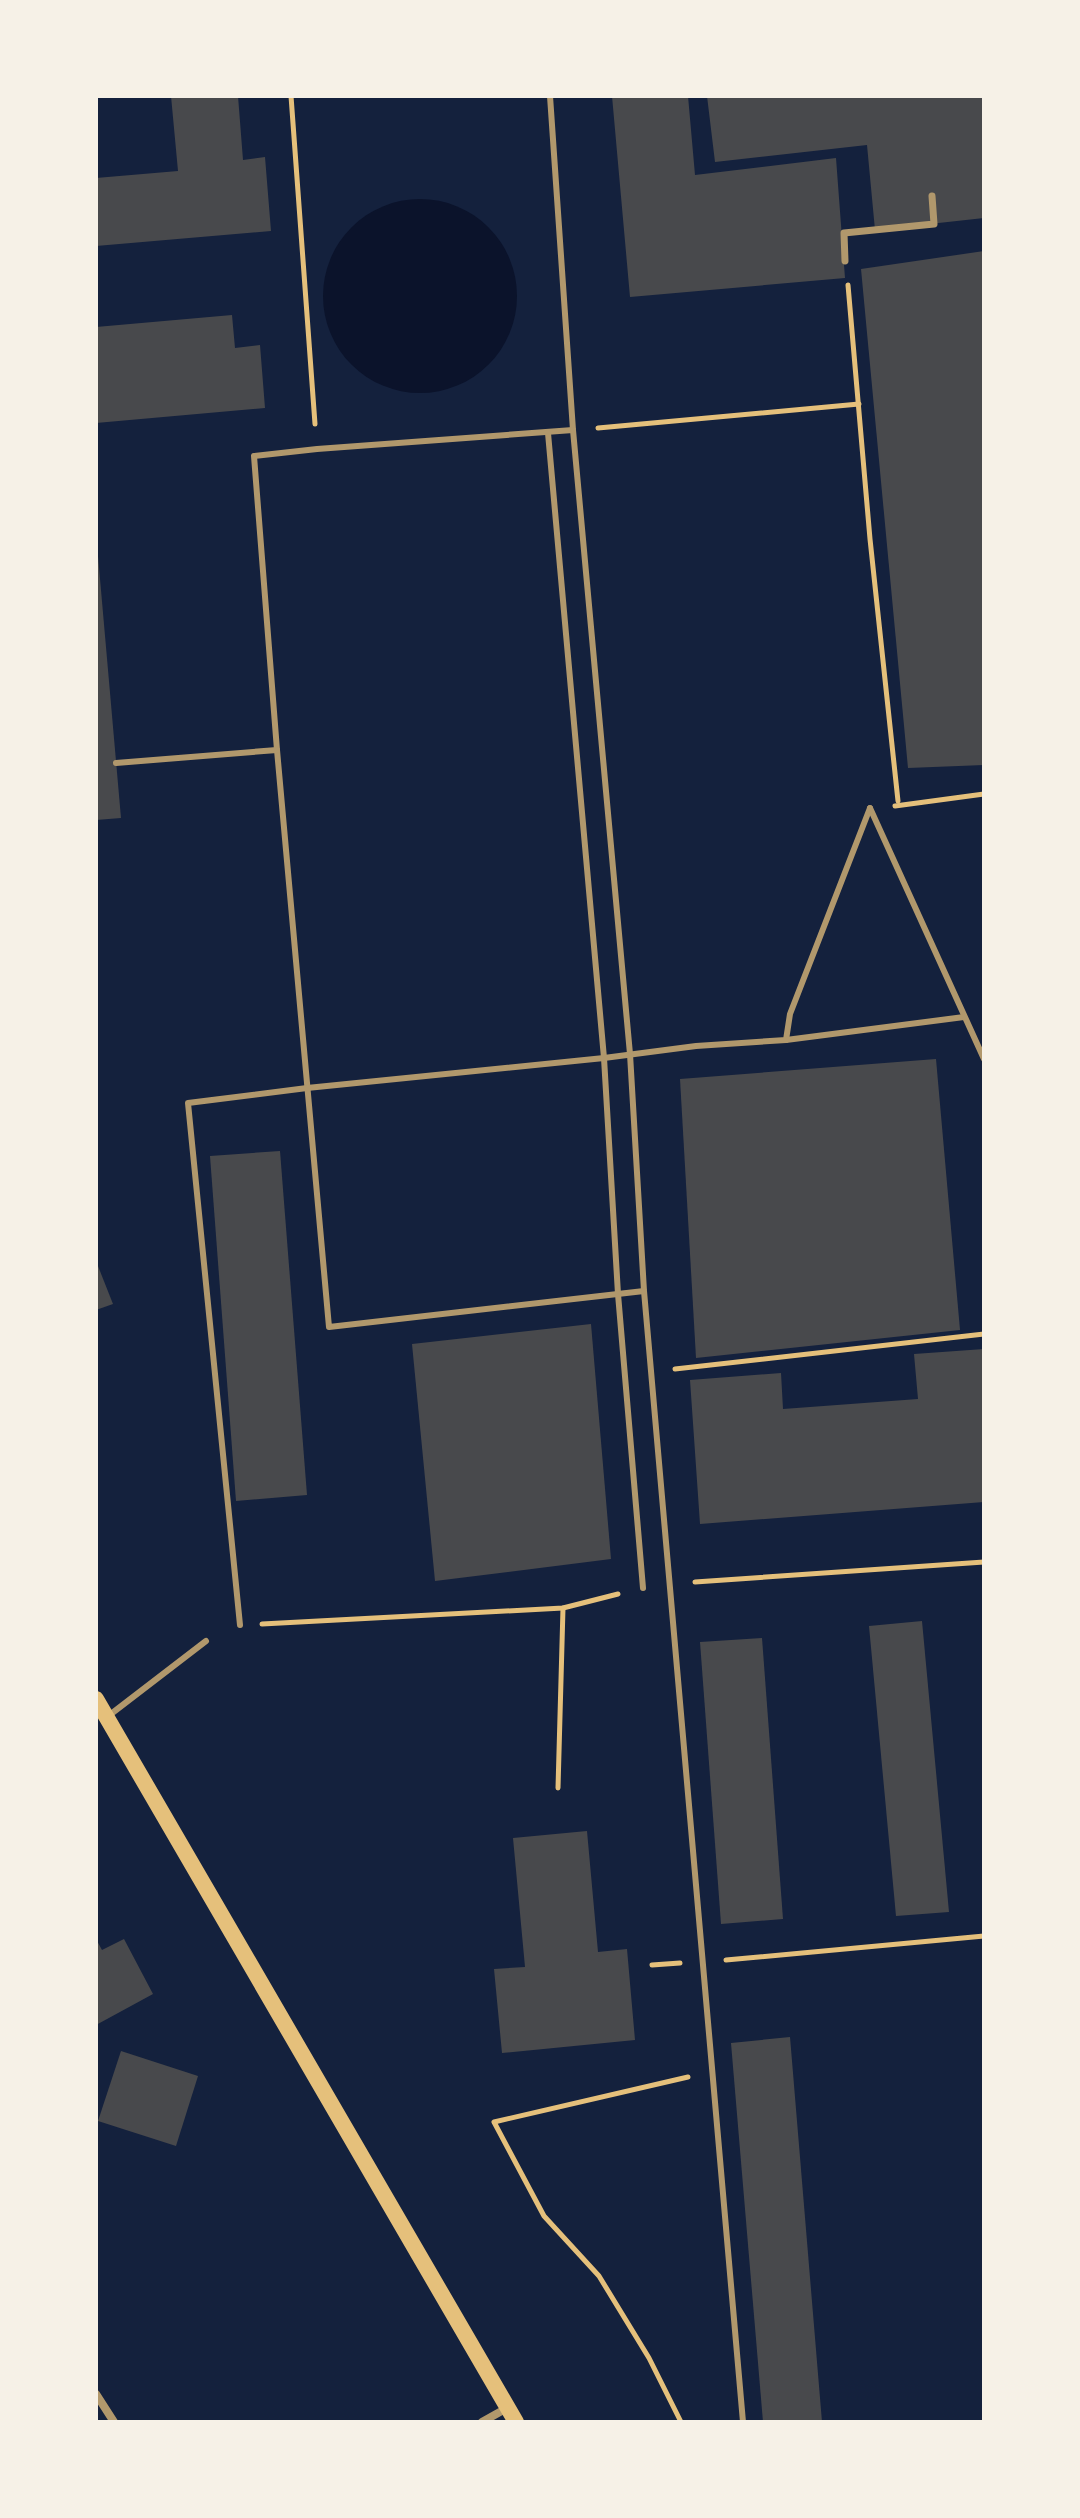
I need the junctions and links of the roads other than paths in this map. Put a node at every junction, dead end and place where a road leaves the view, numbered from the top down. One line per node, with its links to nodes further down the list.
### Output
1 (550, 96): 4 (lane)
2 (932, 196): 3 (street)
3 (845, 261)
4 (573, 430): 5 (lane); 10 (lane)
5 (548, 433): 6 (lane); 11 (lane)
6 (277, 750): 7 (lane); 13 (lane)
7 (116, 763)
8 (964, 1017): 9 (lane); 9 (lane); 12 (lane)
9 (786, 1040): 10 (lane)
10 (630, 1054): 11 (lane); 14 (lane)
11 (604, 1058): 13 (lane); 15 (lane)
12 (984, 1059)
13 (307, 1088): 15 (lane); 17 (lane)
14 (644, 1291): 15 (lane); 25 (lane)
15 (618, 1294): 16 (lane)
16 (643, 1588)
17 (240, 1625)
18 (206, 1641): 20 (lane)
19 (96, 1699): 20 (main road)
20 (107, 1718): 22 (main road)
21 (96, 2394): 23 (street)
22 (512, 2415): 24 (street)
23 (114, 2422)
24 (482, 2422)
25 (743, 2422)

